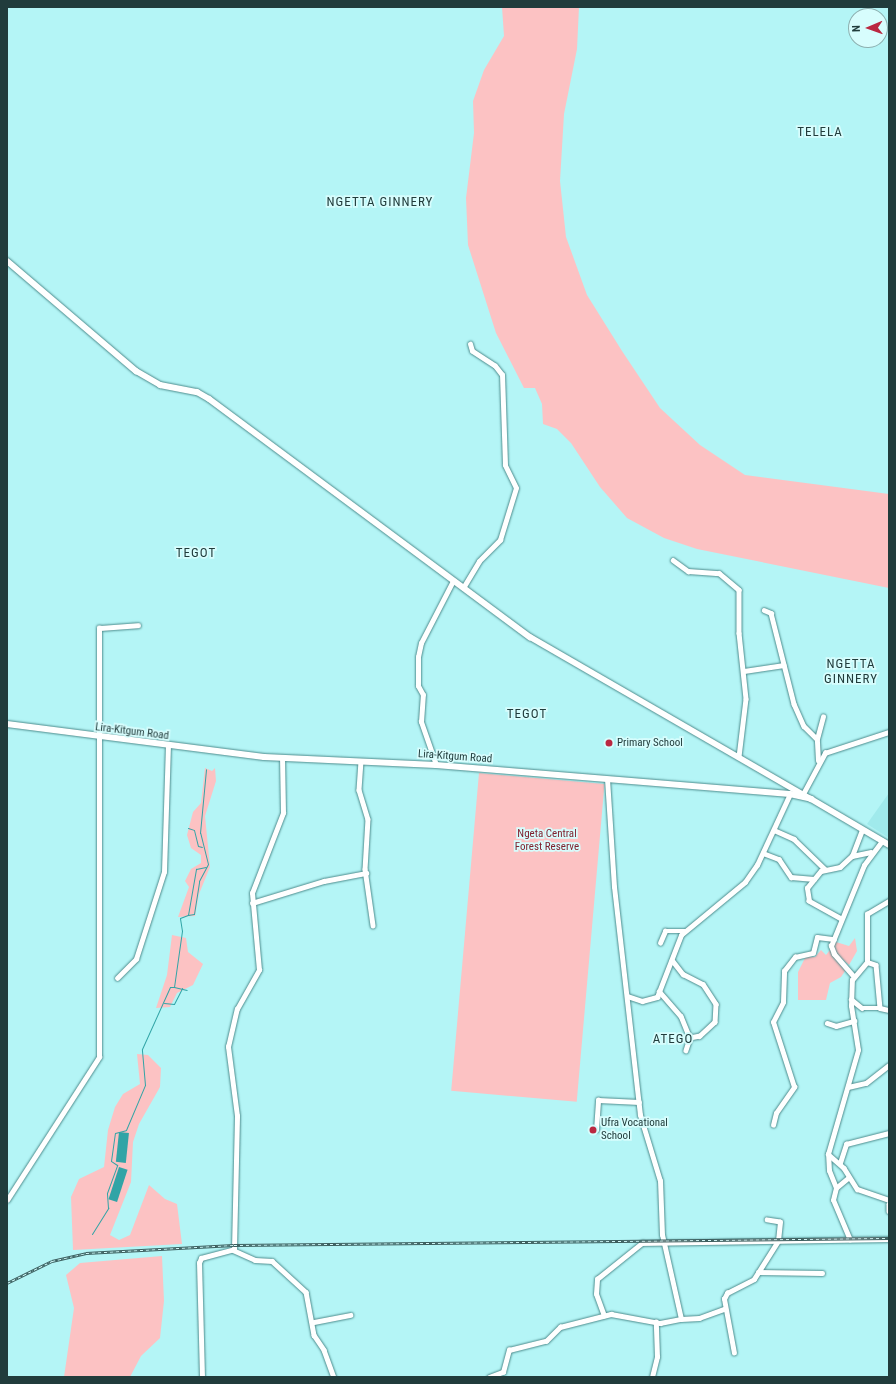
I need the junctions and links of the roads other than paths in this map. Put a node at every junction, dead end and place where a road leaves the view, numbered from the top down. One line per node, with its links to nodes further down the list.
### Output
1 (7, 261): 4 (main road)
2 (470, 344): 5 (street)
3 (673, 560): 9 (street)
4 (453, 581): 5 (main road); 19 (street)
5 (462, 588): 16 (main road)
6 (764, 610): 8 (street)
7 (138, 625): 13 (street)
8 (784, 665): 9 (street); 14 (street)
9 (744, 671): 16 (street)
10 (823, 717): 14 (street)
11 (7, 724): 13 (main road, Lira-Kitgum Road)
12 (889, 732): 20 (street)
13 (98, 738): 15 (main road, Lira-Kitgum Road); 65 (street)
14 (817, 739): 20 (street)
15 (168, 746): 17 (main road, Lira-Kitgum Road); 45 (street)
16 (739, 757): 23 (main road)
17 (282, 758): 18 (main road, Lira-Kitgum Road); 36 (street)
18 (361, 761): 19 (main road, Lira-Kitgum Road); 33 (street)
19 (436, 765): 21 (main road, Lira-Kitgum Road)
20 (818, 765): 23 (street)
21 (607, 779): 22 (main road, Lira-Kitgum Road); 47 (street)
22 (790, 794): 24 (main road, Lira-Kitgum Road); 25 (street)
23 (803, 794): 24 (main road)
24 (811, 799): 26 (main road, Lira-Kitgum Road)
25 (774, 830): 30 (street); 32 (street)
26 (862, 830): 27 (main road, Lira-Kitgum Road); 31 (street)
27 (882, 841): 28 (main road, Lira-Kitgum Road); 29 (street)
28 (889, 845)
29 (871, 852): 31 (street); 37 (street)
30 (762, 853): 34 (street); 39 (street)
31 (852, 856): 32 (street)
32 (826, 869): 34 (street)
33 (366, 873): 36 (street); 38 (street)
34 (814, 879): 37 (street)
35 (889, 901): 43 (street)
36 (252, 904): 74 (street)
37 (841, 919): 40 (street)
38 (373, 925)
39 (686, 931): 41 (street); 42 (street)
40 (834, 938): 44 (street); 58 (street)
41 (660, 943)
42 (672, 960): 46 (street); 53 (street)
43 (867, 962): 44 (street); 49 (street)
44 (853, 976): 48 (street)
45 (117, 978)
46 (659, 991): 47 (street); 53 (street)
47 (627, 996): 57 (street)
48 (851, 999): 49 (street); 51 (street)
49 (880, 1008): 50 (street)
50 (889, 1010)
51 (854, 1021): 52 (street); 56 (street)
52 (827, 1023)
53 (690, 1038): 54 (street)
54 (686, 1050)
55 (889, 1065): 56 (street)
56 (848, 1087): 61 (street)
57 (639, 1102): 59 (street); 73 (street)
58 (773, 1125)
59 (596, 1130)
60 (889, 1132): 62 (street)
61 (828, 1154): 62 (street); 64 (street)
62 (840, 1163): 63 (street)
63 (848, 1178): 64 (street); 66 (street)
64 (836, 1188): 71 (street)
65 (7, 1200)
66 (889, 1200)
67 (889, 1204): 68 (street)
68 (889, 1211)
69 (767, 1220): 72 (street)
70 (889, 1239): 71 (street)
71 (850, 1240): 72 (street)
72 (778, 1241): 73 (street); 75 (street)
73 (664, 1242): 79 (street); 80 (street)
74 (233, 1250): 81 (street); 84 (street)
75 (758, 1272): 76 (street); 77 (street)
76 (822, 1273)
77 (724, 1309): 80 (street); 83 (street)
78 (350, 1315): 81 (street)
79 (604, 1316): 82 (street); 86 (street)
80 (681, 1319): 82 (street)
81 (314, 1322): 85 (street)
82 (656, 1322): 87 (street)
83 (734, 1353)
84 (202, 1377)
85 (334, 1377)
86 (489, 1377)
87 (652, 1377)

